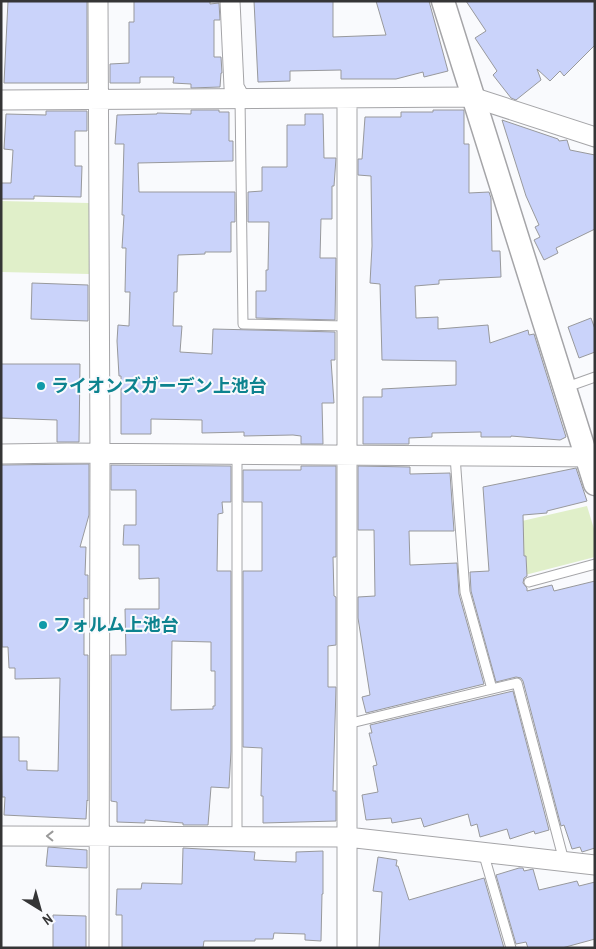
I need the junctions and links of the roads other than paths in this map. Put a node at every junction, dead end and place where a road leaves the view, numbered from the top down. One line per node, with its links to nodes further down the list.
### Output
1 (98, 1): 8 (street)
2 (230, 1): 5 (street)
3 (443, 1): 4 (street)
4 (472, 97): 6 (street); 9 (street); 12 (street)
5 (240, 98): 6 (street); 8 (street); 10 (lane)
6 (347, 98): 10 (street)
7 (1, 100): 8 (street)
8 (98, 100): 14 (street)
9 (595, 138)
10 (347, 326): 16 (street)
11 (595, 377): 12 (lane)
12 (564, 388): 18 (street)
13 (1, 454): 14 (street)
14 (100, 454): 15 (street); 25 (street)
15 (237, 454): 16 (street); 26 (lane)
16 (347, 455): 17 (street); 23 (street)
17 (455, 456): 18 (street); 22 (lane)
18 (590, 457): 19 (street)
19 (595, 484)
20 (595, 564): 21 (lane)
21 (529, 582)
22 (492, 689): 23 (lane); 29 (lane)
23 (347, 724): 27 (street)
24 (1, 836): 25 (street, one-way to 24)
25 (99, 837): 26 (street); 31 (street)
26 (237, 837): 27 (street)
27 (347, 837): 28 (street); 32 (street)
28 (483, 852): 29 (street); 33 (lane)
29 (564, 861): 30 (street)
30 (595, 865)
31 (99, 948)
32 (347, 948)
33 (511, 948)

